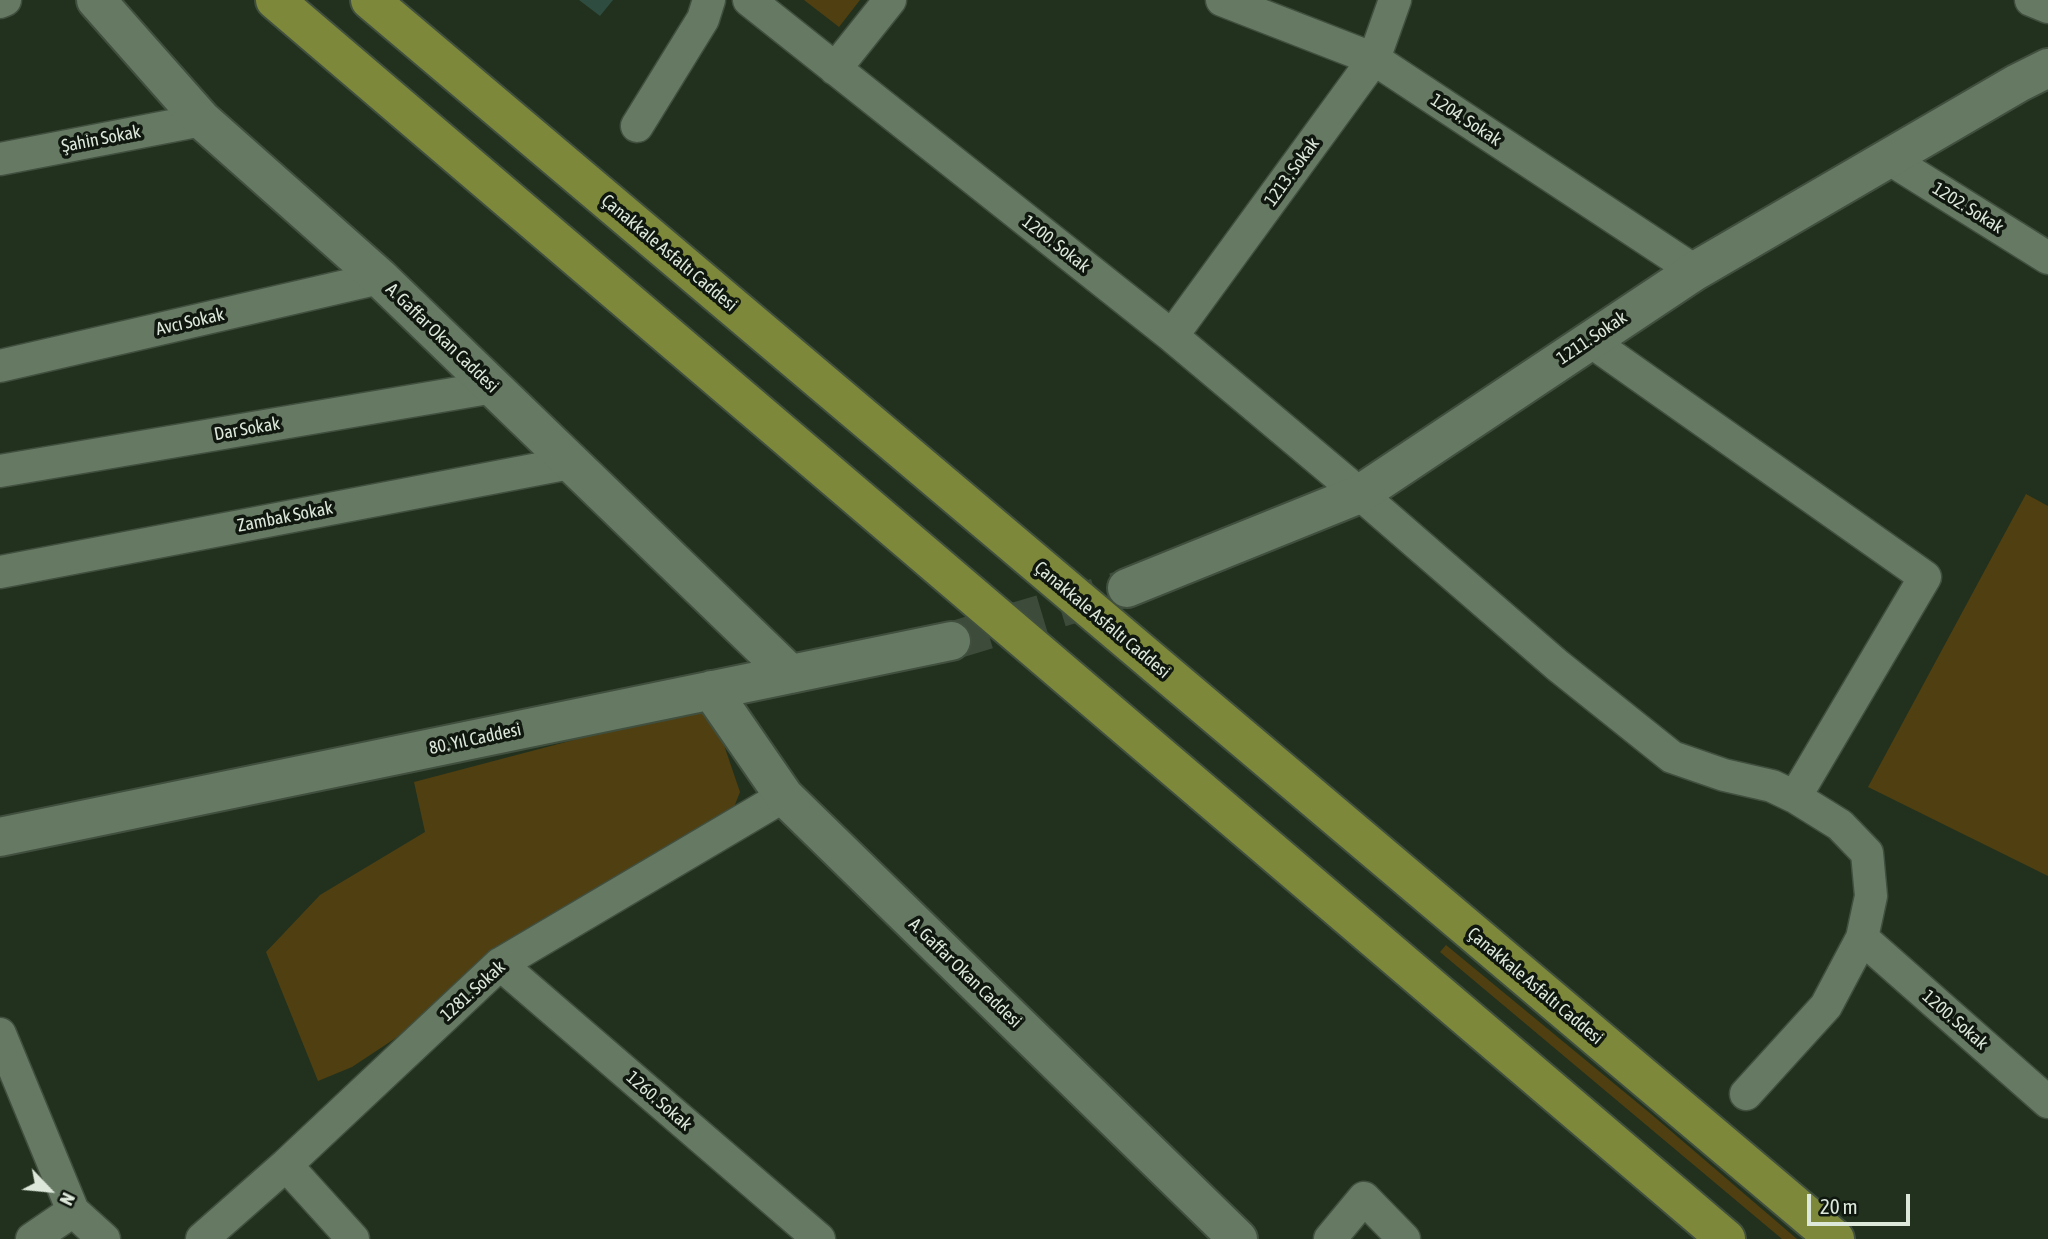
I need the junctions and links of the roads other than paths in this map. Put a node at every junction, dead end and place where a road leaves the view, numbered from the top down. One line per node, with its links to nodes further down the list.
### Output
1 (96, 0): 14 (street, A. Gaffar Okan Caddesi)
2 (275, 0): 51 (highway)
3 (370, 0): 52 (highway, Çanakkale Asfaltı Caddesi)
4 (709, 0): 15 (street)
5 (749, 0): 13 (street, 1200. Sokak)
6 (890, 0): 13 (street)
7 (1222, 0): 11 (street, 1204. Sokak)
8 (1395, 0): 11 (street, 1213. Sokak)
9 (2031, 0): 10 (street)
10 (2048, 7)
11 (1374, 59): 19 (street, 1204. Sokak); 21 (street, 1213. Sokak)
12 (2048, 68): 16 (street, 1211. Sokak)
13 (835, 69): 21 (street, 1200. Sokak)
14 (202, 120): 17 (street, Şahin Sokak); 20 (street, A. Gaffar Okan Caddesi)
15 (637, 126)
16 (1888, 158): 18 (street, 1202. Sokak); 19 (street, 1211. Sokak)
17 (0, 159)
18 (2048, 257)
19 (1695, 271): 22 (street, 1211. Sokak)
20 (380, 278): 23 (street, Avcı Sokak); 24 (street, A. Gaffar Okan Caddesi)
21 (1172, 336): 27 (street, 1200. Sokak)
22 (1588, 340): 27 (street, 1211. Sokak); 34 (street)
23 (0, 366)
24 (494, 387): 25 (street, A. Gaffar Okan Caddesi); 26 (street, Dar Sokak)
25 (570, 463): 28 (street, Zambak Sokak); 31 (street, A. Gaffar Okan Caddesi)
26 (0, 471)
27 (1360, 494): 29 (street, 1211. Sokak); 34 (street, 1200. Sokak)
28 (0, 572)
29 (1127, 588)
30 (951, 641): 31 (street, 80. Yıl Caddesi)
31 (790, 674): 32 (street, 80. Yıl Caddesi)
32 (711, 690): 33 (street, A. Gaffar Okan Caddesi); 35 (street, 80. Yıl Caddesi)
33 (783, 796): 37 (street, 1281. Sokak); 48 (street, A. Gaffar Okan Caddesi)
34 (1794, 797): 36 (street, 1200. Sokak)
35 (0, 837)
36 (1862, 938): 39 (street, 1200. Sokak); 40 (street, 1200. Sokak)
37 (500, 964): 41 (street, 1281. Sokak); 47 (street, 1260. Sokak)
38 (0, 1034): 42 (street)
39 (1746, 1094)
40 (2048, 1102)
41 (286, 1165): 45 (street, 1281. Sokak); 46 (street)
42 (73, 1212): 43 (street); 44 (street)
43 (32, 1239)
44 (104, 1239)
45 (202, 1239)
46 (353, 1239)
47 (819, 1239)
48 (1238, 1239)
49 (1331, 1239): 50 (street)
50 (1404, 1239)
51 (1726, 1239)
52 (1835, 1239)

